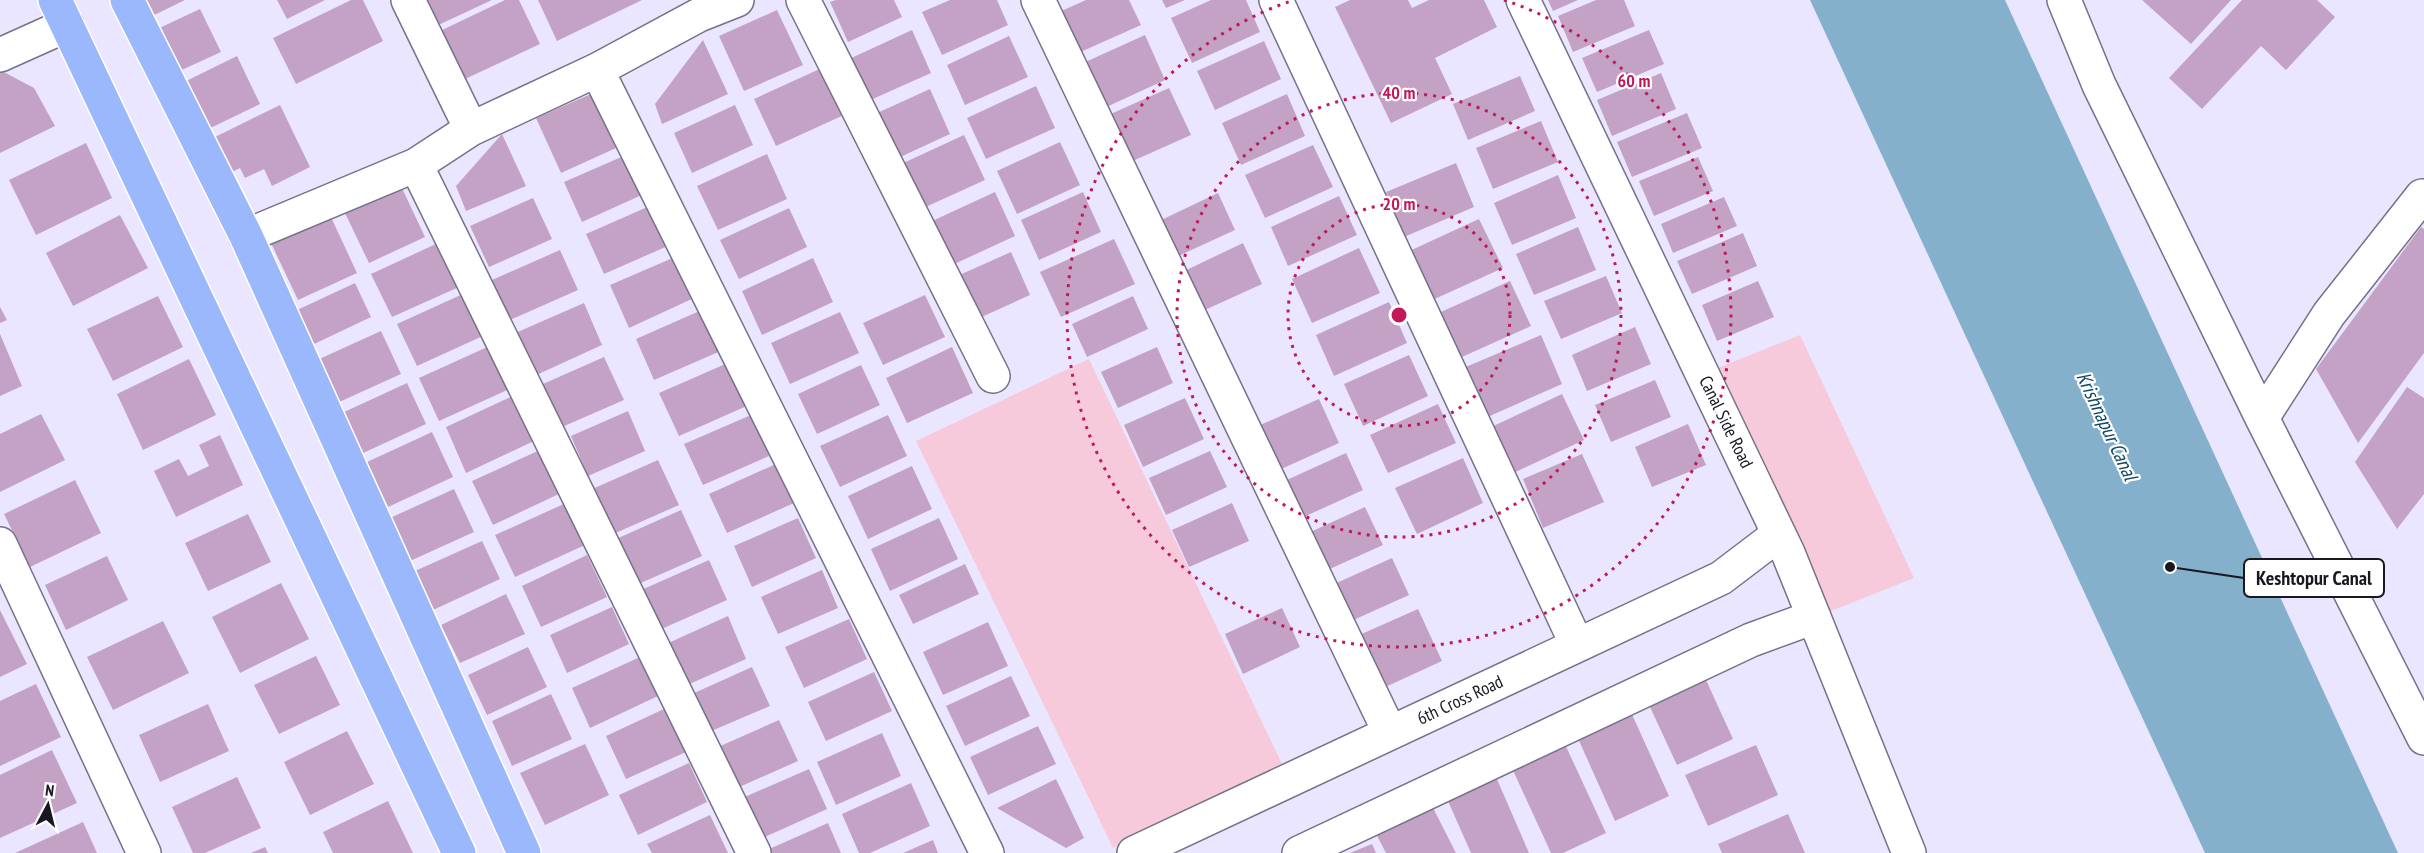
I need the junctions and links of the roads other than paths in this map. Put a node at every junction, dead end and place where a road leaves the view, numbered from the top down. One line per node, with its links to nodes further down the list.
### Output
1 (127, 0): 16 (main road)
2 (408, 0): 13 (street)
3 (737, 0): 9 (street)
4 (803, 0): 17 (street)
5 (1038, 0): 23 (street)
6 (1276, 0): 22 (street)
7 (1523, 0): 19 (street, Canal Side Road)
8 (2064, 0): 18 (street)
9 (696, 7): 12 (street)
10 (61, 12): 11 (street); 26 (main road)
11 (0, 55)
12 (597, 70): 13 (street); 29 (street)
13 (471, 129): 14 (street)
14 (416, 165): 16 (street); 28 (street)
15 (2423, 195): 18 (street)
16 (246, 236): 27 (main road)
17 (993, 376)
18 (2262, 418): 24 (street)
19 (1779, 534): 21 (street, Canal Side Road); 22 (street, 6th Cross Road)
20 (0, 544): 25 (street)
21 (1814, 617): 31 (street); 32 (street, Canal Side Road)
22 (1577, 645): 23 (street, 6th Cross Road)
23 (1390, 733): 30 (street, 6th Cross Road)
24 (2424, 738)
25 (144, 853)
26 (459, 853)
27 (524, 853)
28 (754, 853)
29 (987, 853)
30 (1134, 853)
31 (1299, 853)
32 (1909, 853)

